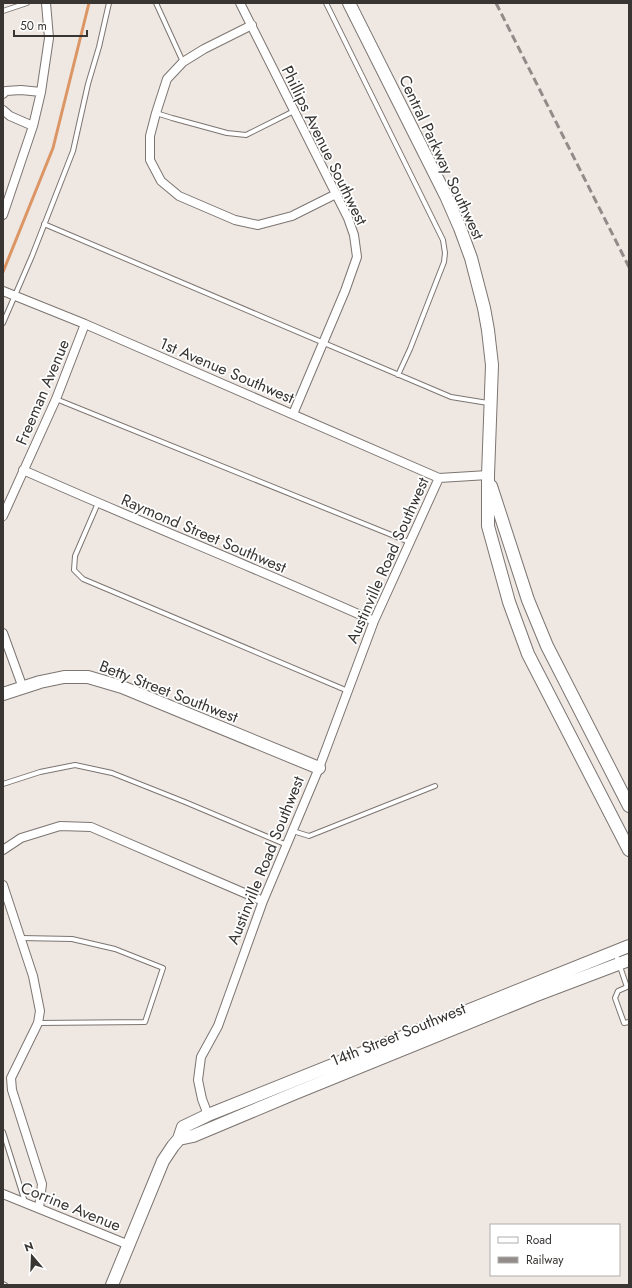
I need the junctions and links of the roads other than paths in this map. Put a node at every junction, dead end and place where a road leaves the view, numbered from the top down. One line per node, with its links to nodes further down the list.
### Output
1 (27, 3): 8 (lane)
2 (46, 3): 11 (street)
3 (109, 3): 19 (lane)
4 (156, 3): 10 (lane)
5 (240, 3): 9 (street, Phillips Avenue Southwest)
6 (326, 3): 25 (lane)
7 (349, 3): 27 (street, Central Parkway Southwest)
8 (3, 11)
9 (252, 25): 10 (street); 14 (street, Phillips Avenue Southwest)
10 (183, 62): 15 (street)
11 (41, 92): 12 (street); 16 (street)
12 (3, 94)
13 (3, 110): 16 (street)
14 (294, 111): 15 (lane); 17 (street, Phillips Avenue Southwest)
15 (156, 113): 17 (street)
16 (33, 126): 18 (street)
17 (336, 194): 24 (street, Phillips Avenue Southwest)
18 (4, 212)
19 (44, 224): 21 (lane); 24 (lane)
20 (3, 291): 21 (street, 1st Avenue Southwest)
21 (15, 296): 22 (lane); 23 (street, 1st Avenue Southwest)
22 (3, 323)
23 (85, 324): 26 (street, Freeman Avenue); 28 (street, 1st Avenue Southwest)
24 (324, 343): 25 (lane); 28 (street, Phillips Avenue Southwest)
25 (398, 375): 27 (lane)
26 (56, 399): 29 (street, Freeman Avenue); 34 (lane)
27 (491, 403): 30 (street, Central Parkway Southwest)
28 (293, 414): 31 (street, 1st Avenue Southwest)
29 (23, 470): 32 (street, Raymond Street Southwest); 33 (street, Freeman Avenue)
30 (488, 475): 31 (street, Austinville Road Southwest); 43 (street, Central Parkway Southwest); 47 (street, Central Parkway Southwest)
31 (439, 478): 34 (street, Austinville Road Southwest)
32 (98, 503): 35 (street, Raymond Street Southwest); 38 (lane)
33 (3, 516)
34 (409, 542): 35 (street, Austinville Road Southwest)
35 (374, 621): 38 (street, Austinville Road Southwest)
36 (3, 633): 37 (street)
37 (23, 688): 39 (street, Betty Street Southwest); 40 (street, Betty Street Southwest)
38 (348, 691): 40 (street, Austinville Road Southwest)
39 (3, 694)
40 (319, 768): 44 (street, Austinville Road Southwest)
41 (3, 784): 45 (lane)
42 (435, 786): 44 (lane)
43 (629, 806)
44 (293, 831): 45 (street, Austinville Road Southwest)
45 (287, 845): 49 (street, Austinville Road Southwest)
46 (3, 850): 49 (street)
47 (629, 850)
48 (3, 885): 50 (street)
49 (263, 901): 57 (street, Austinville Road Southwest)
50 (21, 938): 56 (street); 56 (lane)
51 (629, 946): 52 (street, 14th Street Southwest)
52 (621, 958): 53 (lane); 57 (street, 14th Street Southwest); 59 (street, 14th Street Southwest)
53 (628, 986): 54 (lane); 55 (lane)
54 (629, 992)
55 (629, 1022)
56 (38, 1023): 62 (street)
57 (208, 1115): 59 (street)
58 (3, 1132): 61 (lane)
59 (179, 1139): 63 (street)
60 (3, 1194): 61 (street, Corrine Avenue)
61 (25, 1203): 62 (street, Corrine Avenue)
62 (39, 1208): 63 (street, Corrine Avenue)
63 (129, 1245): 64 (street)
64 (112, 1285)

